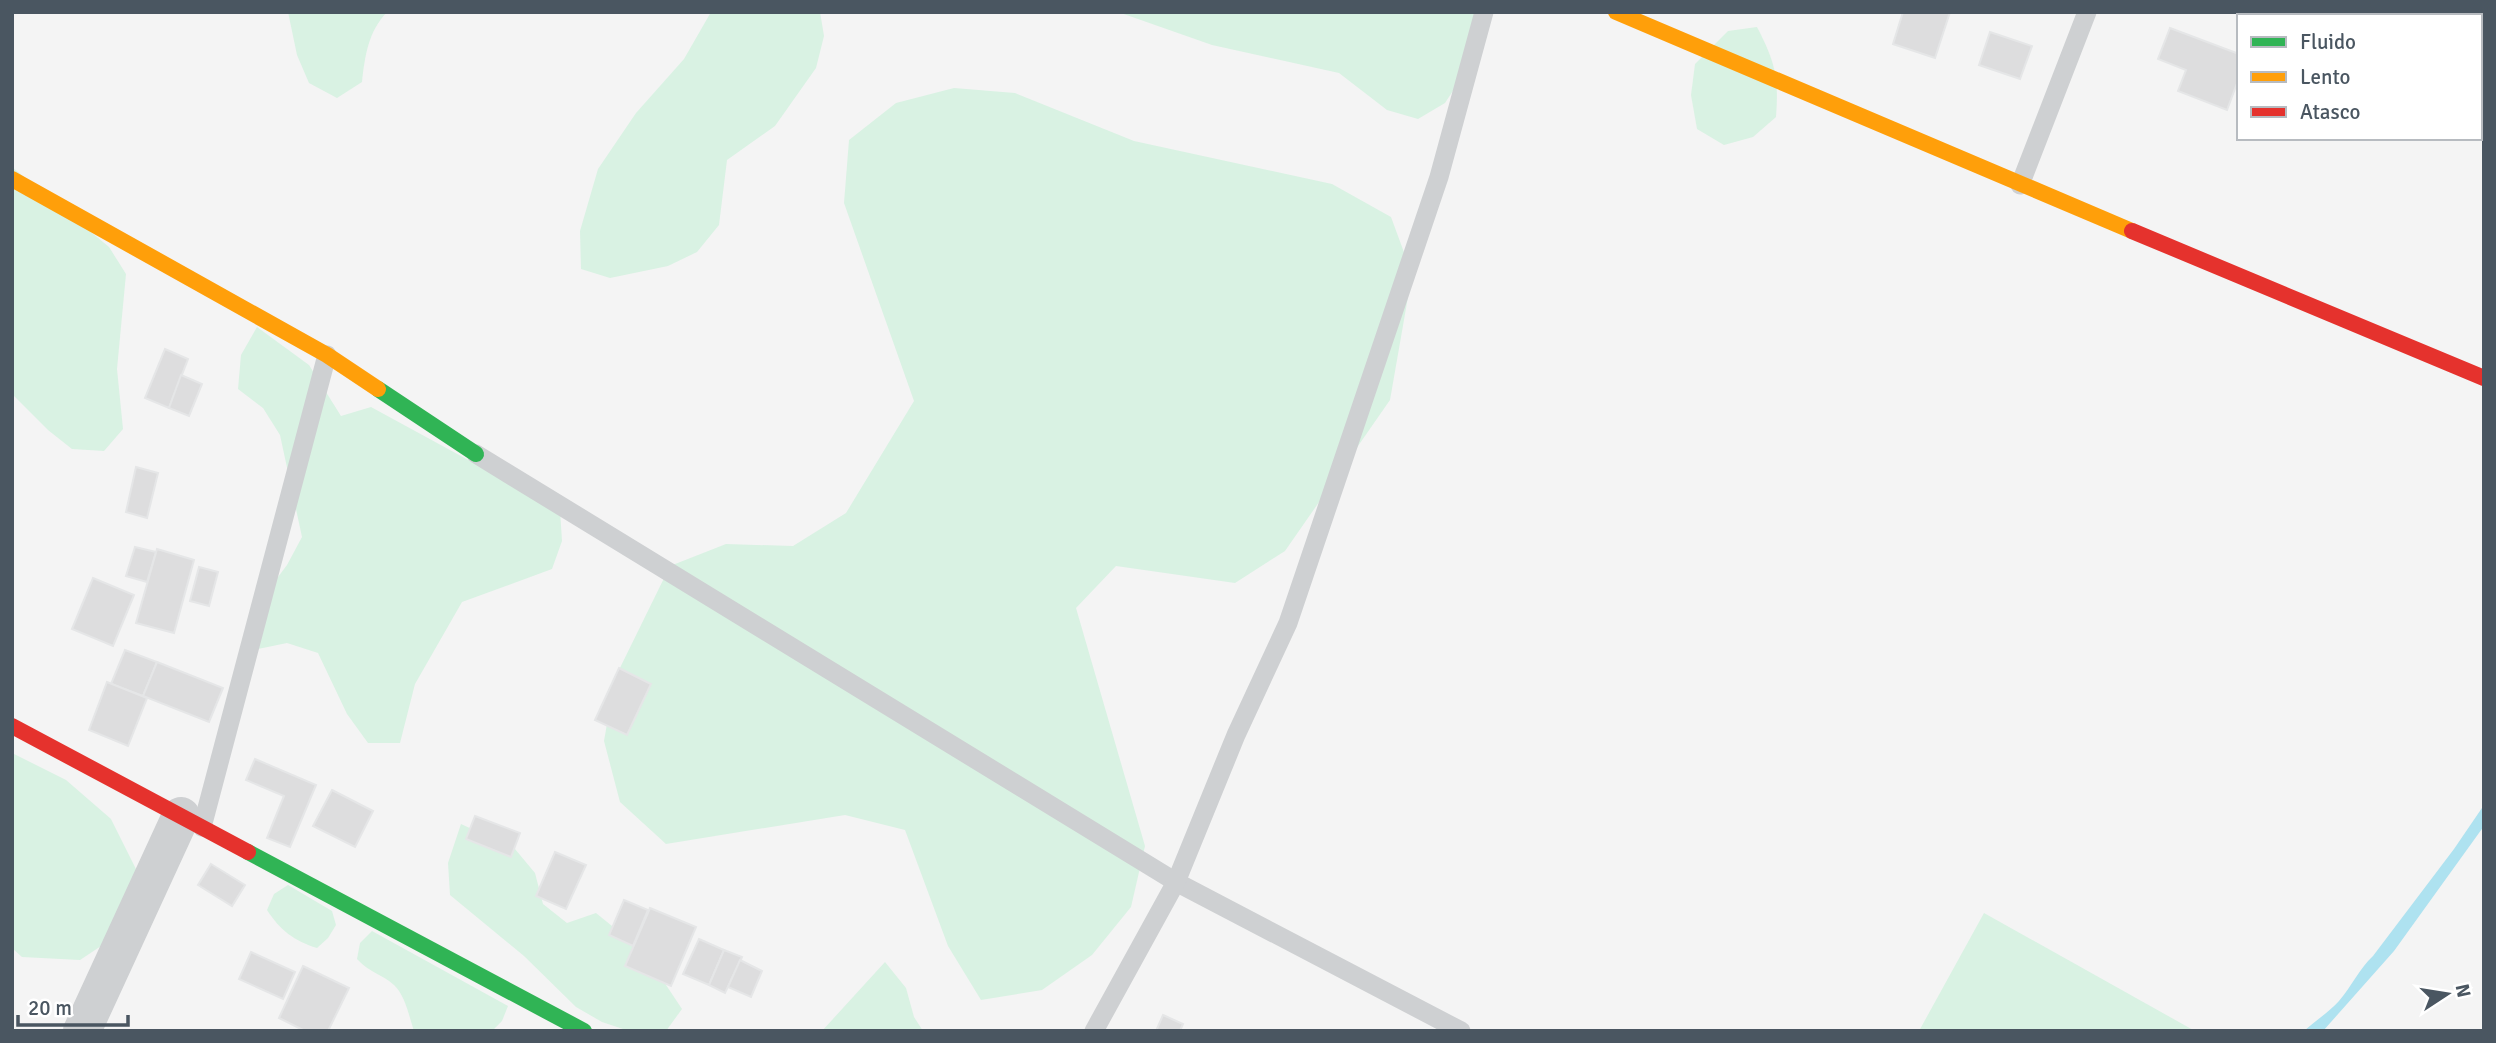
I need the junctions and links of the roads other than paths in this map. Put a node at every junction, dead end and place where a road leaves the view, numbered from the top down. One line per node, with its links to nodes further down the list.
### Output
1 (1484, 12): 11 (lane)
2 (1616, 12): 5 (street)
3 (2087, 12): 5 (lane)
4 (12, 179): 6 (street)
5 (2020, 185): 7 (street)
6 (327, 355): 8 (street); 10 (lane)
7 (2484, 378)
8 (476, 454): 11 (lane)
9 (12, 726): 10 (street)
10 (191, 821): 12 (street); 13 (street)
11 (1176, 882): 14 (lane); 15 (lane)
12 (82, 1031)
13 (584, 1031)
14 (1094, 1031)
15 (1461, 1031)

